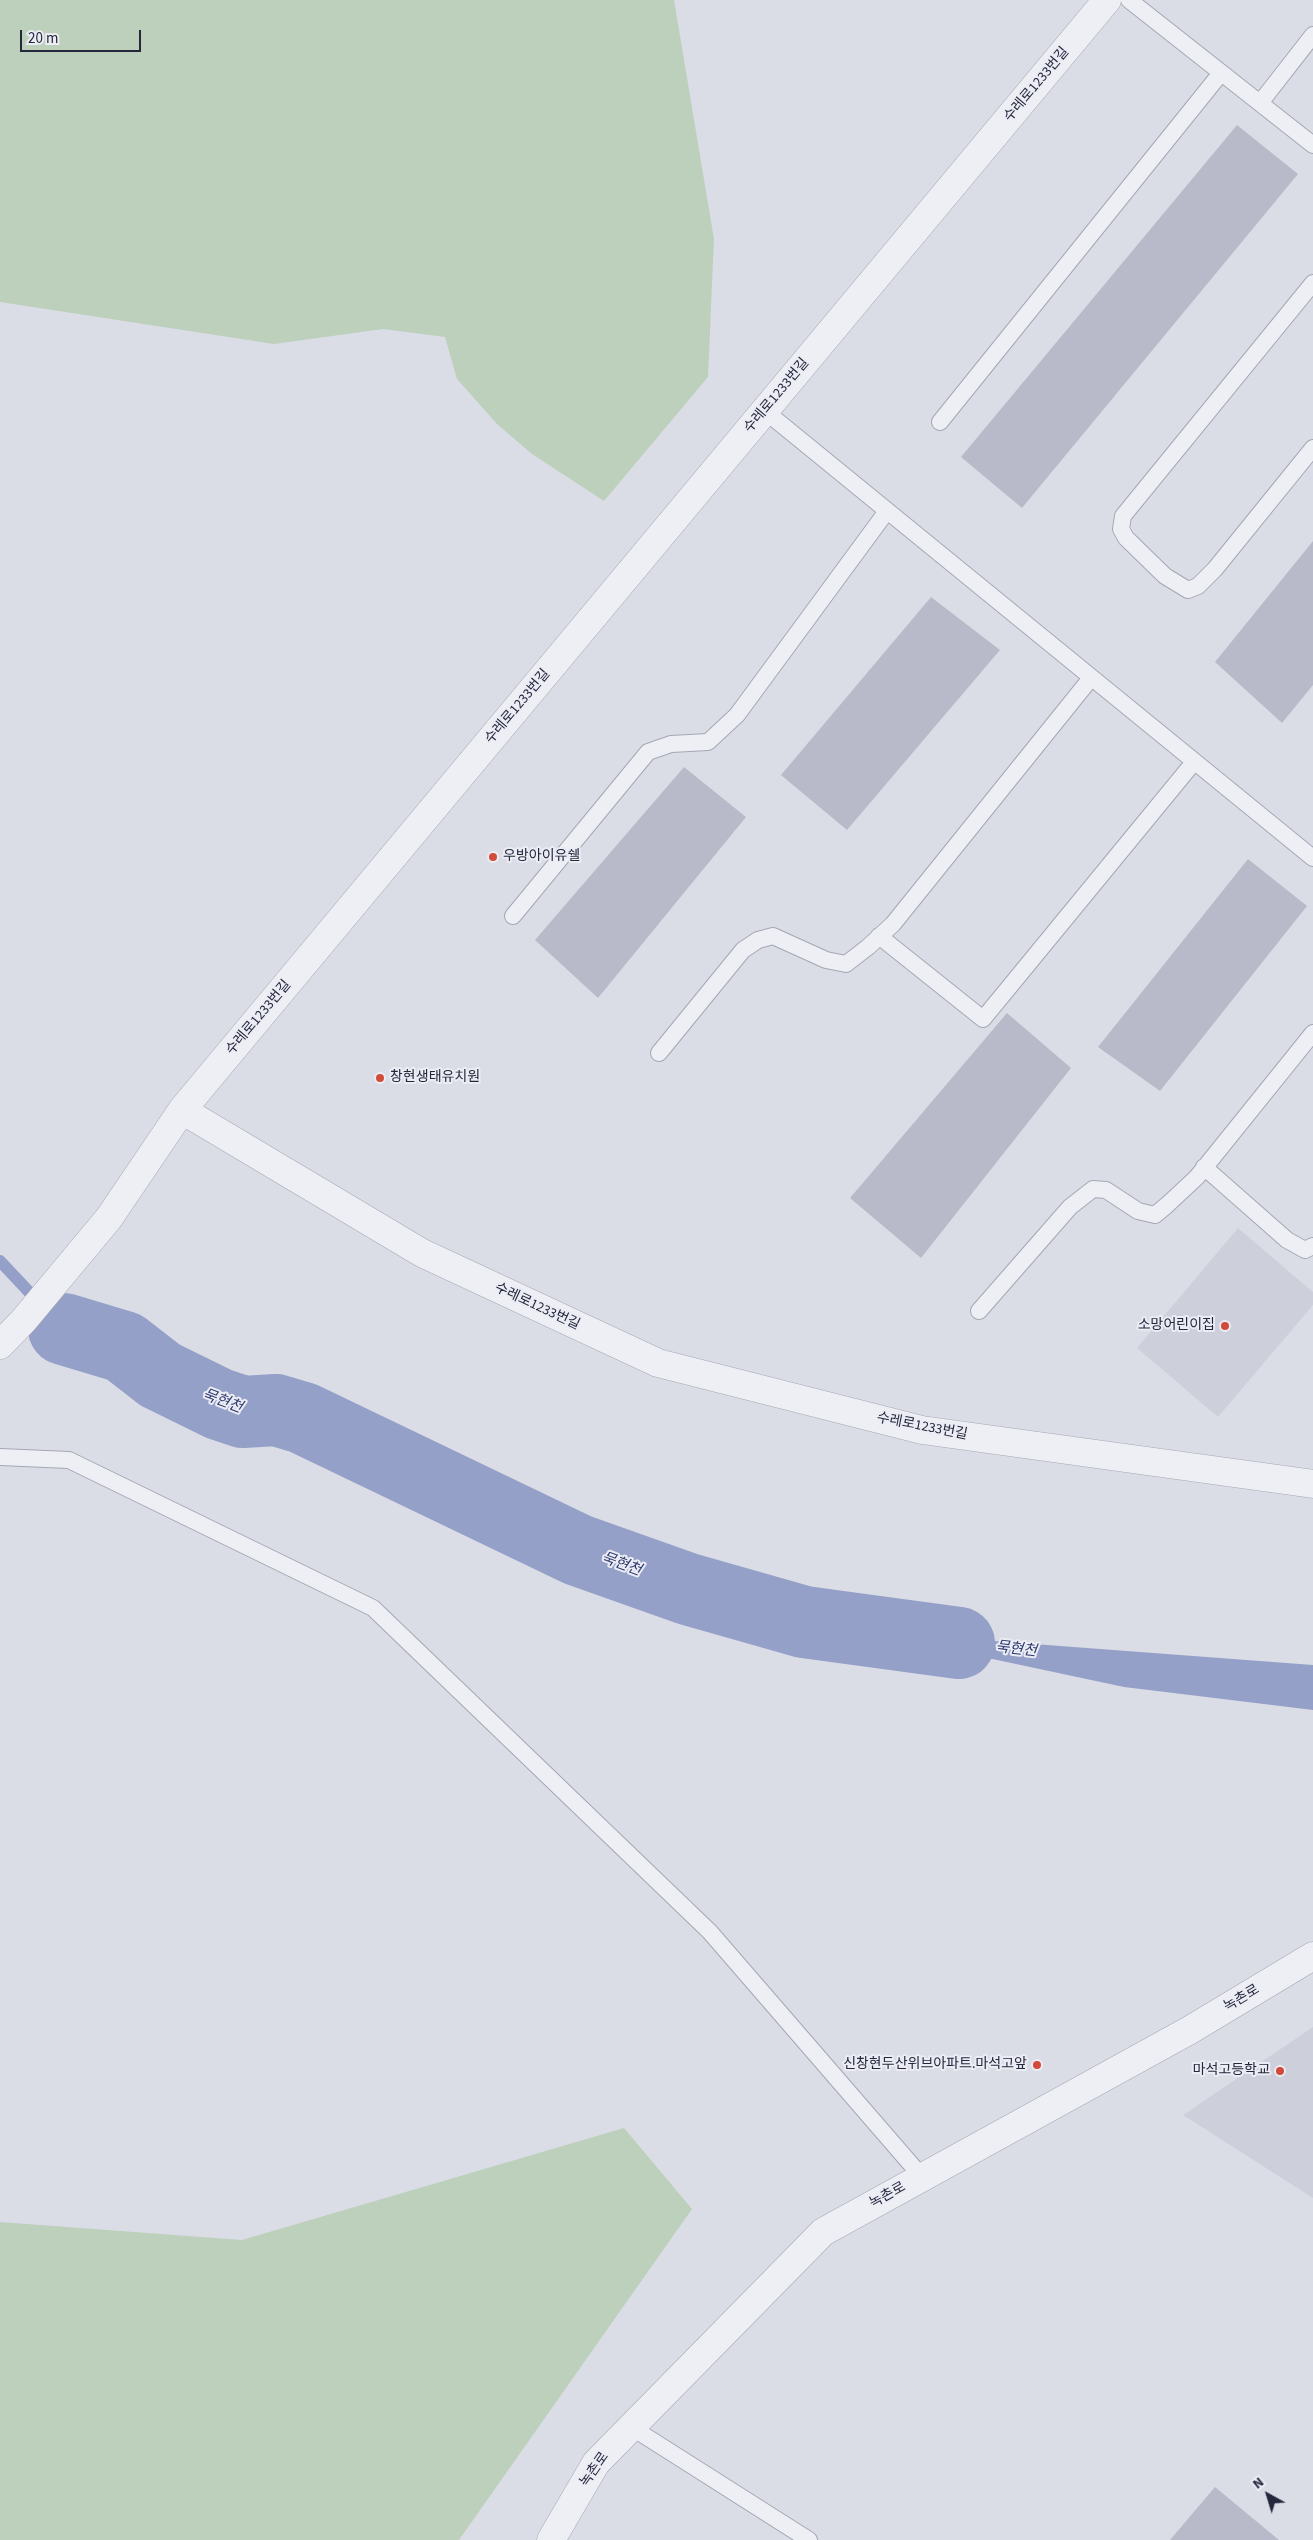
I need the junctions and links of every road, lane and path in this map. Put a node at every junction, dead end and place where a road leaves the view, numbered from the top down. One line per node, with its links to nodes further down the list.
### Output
1 (1107, 0): 8 (street, 수레로1233번길)
2 (1129, 0): 4 (lane)
3 (1313, 35): 5 (lane)
4 (1221, 74): 5 (lane); 9 (lane)
5 (1260, 103): 6 (lane)
6 (1313, 146)
7 (1313, 283): 10 (lane)
8 (765, 411): 11 (lane); 19 (street, 수레로1233번길)
9 (940, 422)
10 (1313, 448)
11 (887, 511): 12 (lane); 15 (lane)
12 (1091, 678): 13 (lane); 16 (lane)
13 (1194, 762): 14 (lane); 16 (lane)
14 (1313, 858)
15 (514, 916)
16 (879, 936): 18 (lane)
17 (1313, 1033): 20 (lane)
18 (659, 1053)
19 (182, 1110): 23 (street); 25 (street, 수레로1233번길)
20 (1204, 1168): 21 (lane); 22 (lane)
21 (1313, 1246)
22 (980, 1311)
23 (0, 1345)
24 (0, 1457): 27 (lane)
25 (1313, 1484)
26 (1313, 1956): 27 (street, 녹촌로)
27 (922, 2177): 28 (street, 녹촌로)
28 (631, 2427): 29 (street, 녹촌로); 30 (lane)
29 (551, 2540)
30 (809, 2540)

